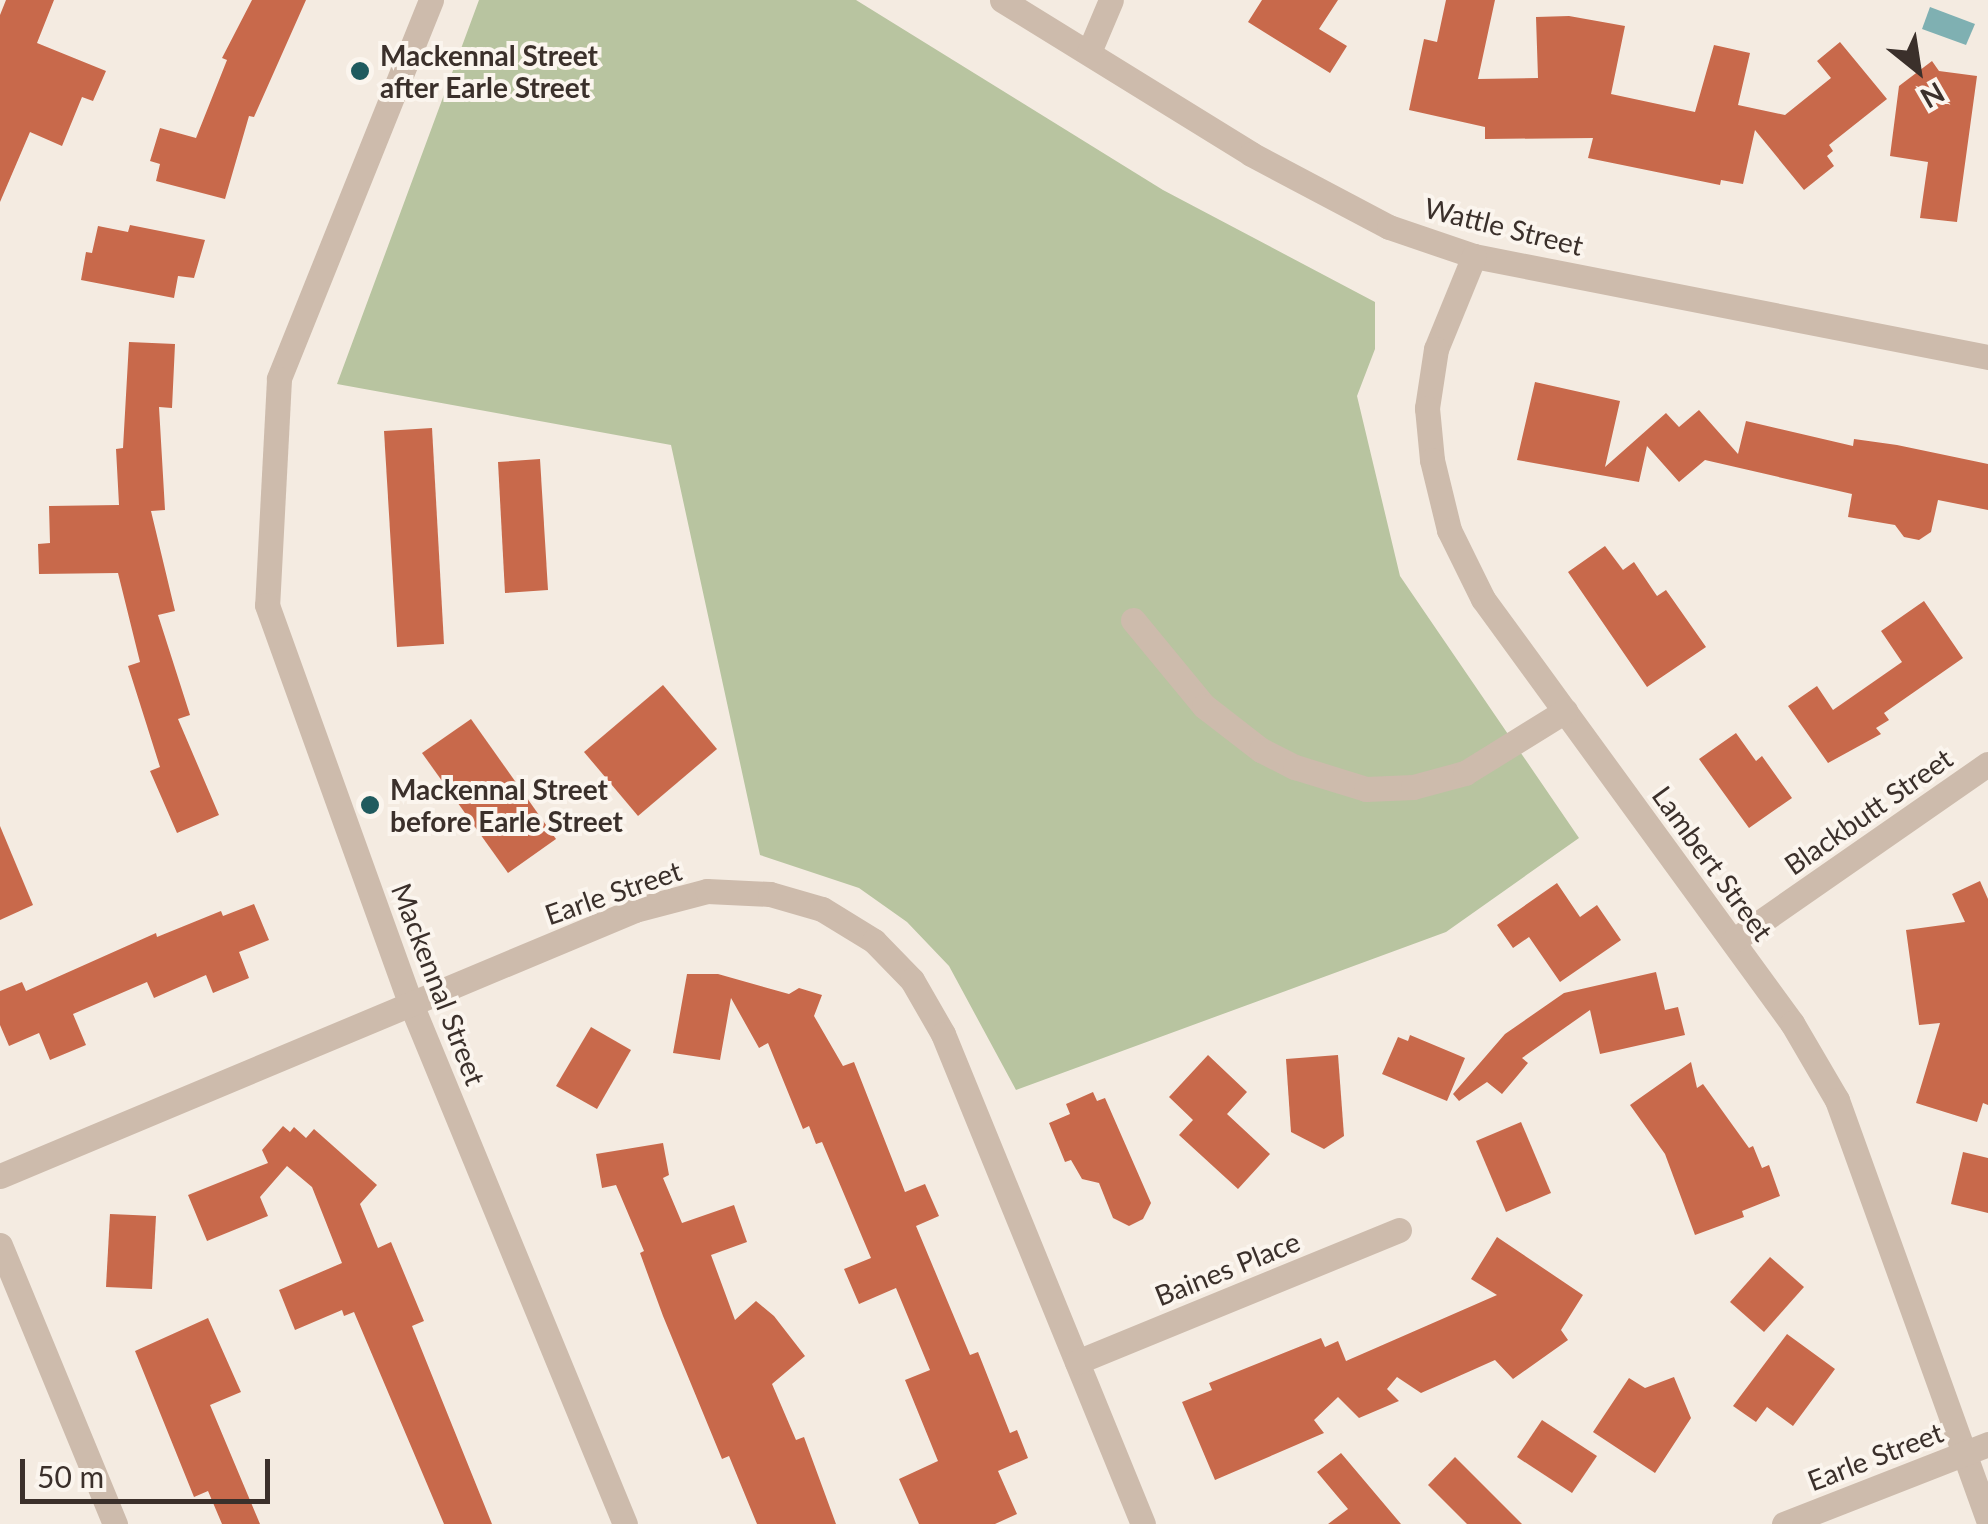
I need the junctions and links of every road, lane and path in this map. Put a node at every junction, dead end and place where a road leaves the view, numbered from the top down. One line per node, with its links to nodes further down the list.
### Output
1 (432, 0): 11 (street, Mackennal Street)
2 (1002, 0): 4 (street, Wattle Street)
3 (1111, 0): 4 (street)
4 (1089, 52): 5 (street, Wattle Street)
5 (1474, 256): 6 (street, Wattle Street); 8 (street, Lambert Street)
6 (1988, 357)
7 (1133, 620): 8 (street)
8 (1565, 711): 10 (street, Lambert Street)
9 (1988, 764): 10 (street, Blackbutt Street)
10 (1732, 941): 16 (street, Lambert Street)
11 (412, 1004): 12 (street, Earle Street); 15 (street, Earle Street); 19 (street, Mackennal Street)
12 (0, 1176)
13 (1399, 1230): 15 (street, Baines Place)
14 (0, 1245): 18 (street)
15 (1077, 1362): 20 (street, Earle Street)
16 (1976, 1449): 17 (street, Lambert Street); 21 (street, Earle Street)
17 (1988, 1518)
18 (115, 1524)
19 (625, 1524)
20 (1143, 1524)
21 (1784, 1524)

